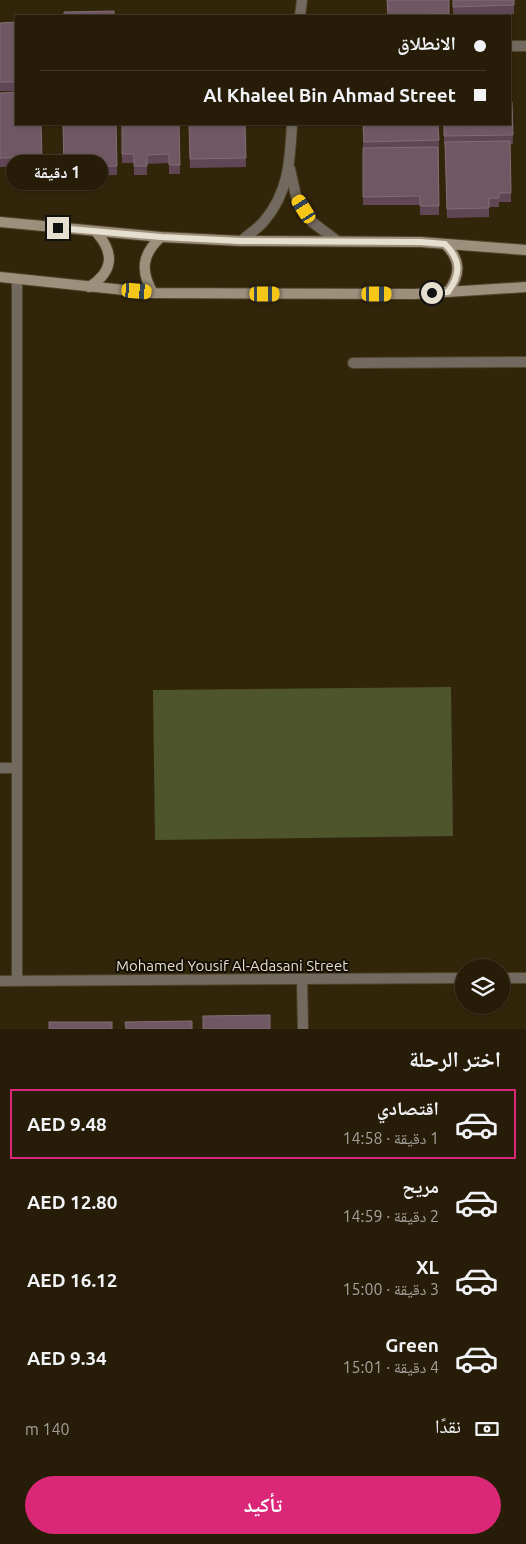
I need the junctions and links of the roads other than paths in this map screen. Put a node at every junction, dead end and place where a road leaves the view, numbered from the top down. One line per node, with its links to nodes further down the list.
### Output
1 (302, 0): 2 (street)
2 (300, 15)
3 (511, 46): 4 (street)
4 (526, 46)
5 (292, 125): 6 (street)
6 (290, 166): 10 (street); 11 (street)
7 (0, 222): 8 (street)
8 (97, 233): 9 (street); 16 (street)
9 (161, 237): 11 (street); 19 (street)
10 (336, 240): 11 (street); 12 (street)
11 (241, 241)
12 (445, 244): 13 (street); 18 (street)
13 (526, 250)
14 (0, 278): 15 (street)
15 (17, 280): 16 (street); 23 (street)
16 (89, 287): 19 (street)
17 (526, 287): 18 (street)
18 (448, 292): 19 (street)
19 (153, 293)
20 (526, 362): 21 (street)
21 (353, 363)
22 (0, 768): 23 (street)
23 (16, 768): 29 (street)
24 (455, 978): 27 (street, Mohamed Yousif Al-Adasani Street)
25 (510, 978): 26 (street)
26 (526, 978)
27 (302, 979): 29 (street, Mohamed Yousif Al-Adasani Street); 30 (street)
28 (0, 981): 29 (street, Mohamed Yousif Al-Adasani Street)
29 (17, 981)
30 (303, 1029)

